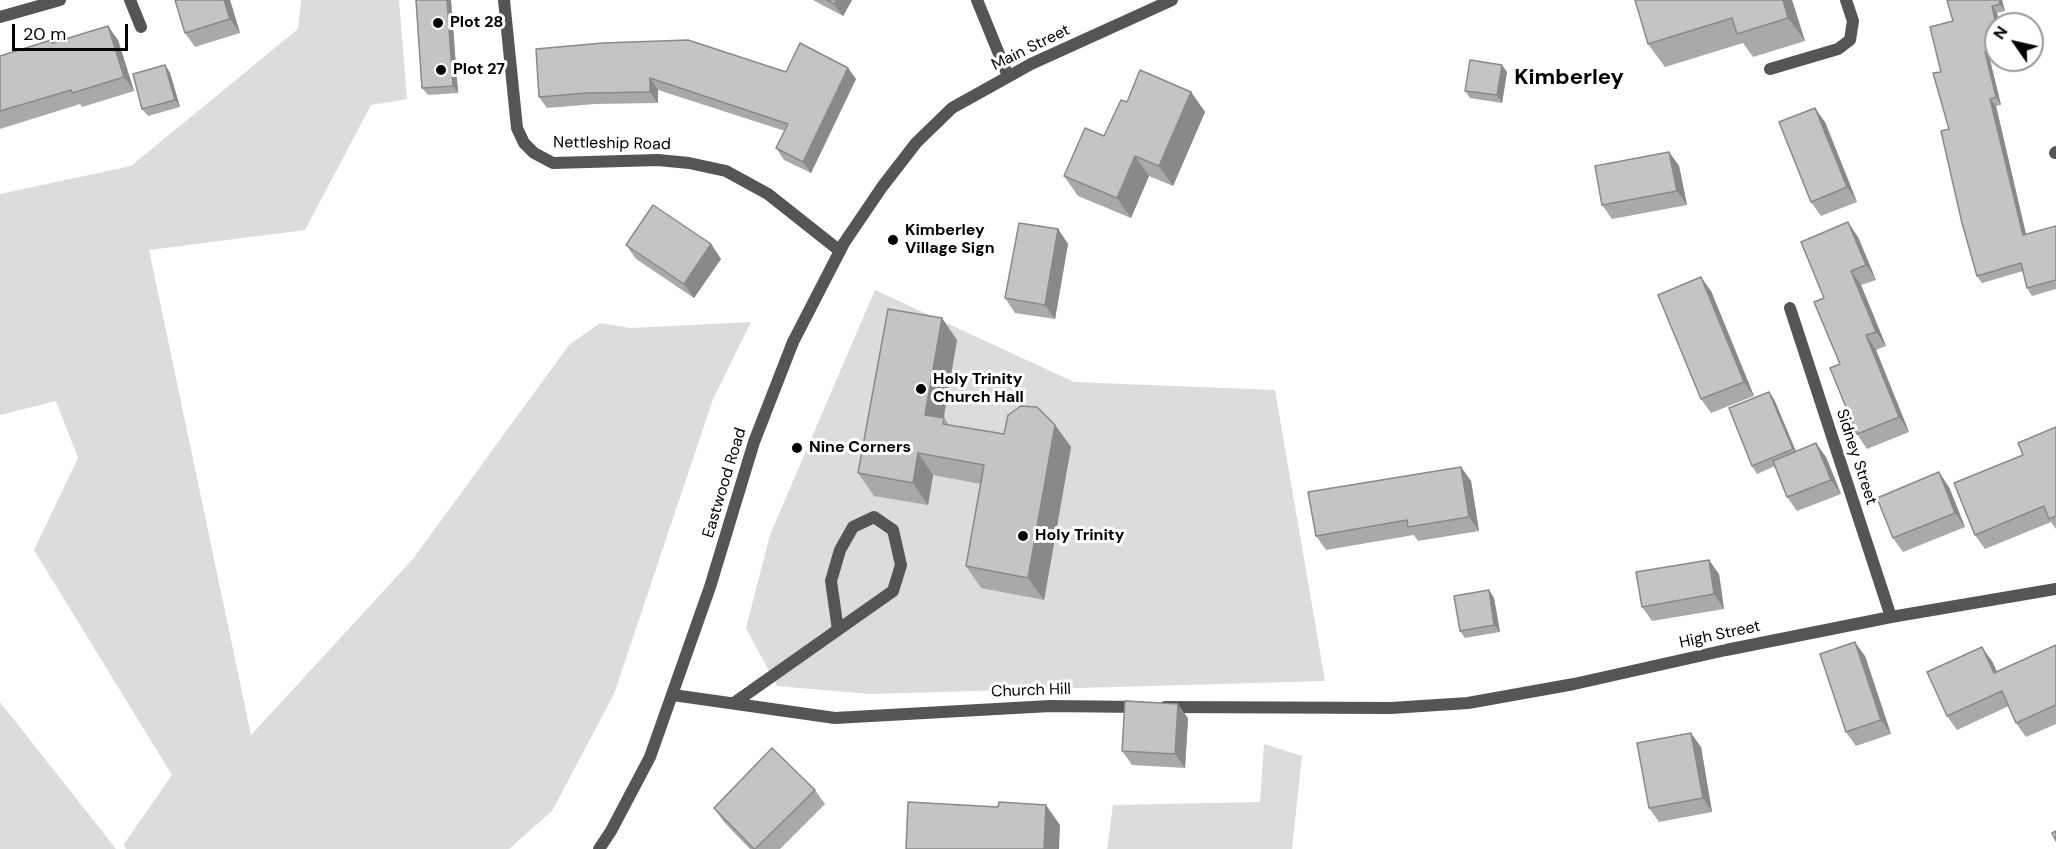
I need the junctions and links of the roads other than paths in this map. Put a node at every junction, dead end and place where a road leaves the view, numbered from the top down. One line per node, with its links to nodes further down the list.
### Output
1 (60, 0): 7 (street)
2 (130, 0): 8 (street)
3 (504, 0): 12 (street, Nettleship Road)
4 (977, 0): 10 (street)
5 (1172, 0): 10 (street, Main Street)
6 (1846, 0): 9 (street)
7 (0, 17)
8 (141, 27)
9 (1770, 69)
10 (1008, 76): 11 (street, Main Street)
11 (916, 143): 12 (street, Eastwood Road)
12 (840, 251): 17 (street, Eastwood Road)
13 (1790, 308): 15 (street, Sidney Street)
14 (2056, 589): 15 (street, High Street)
15 (1891, 617): 19 (street, High Street)
16 (838, 630): 16 (street); 18 (street)
17 (673, 695): 18 (street, Church Hill); 20 (street, Eastwood Road)
18 (734, 703): 19 (street, Church Hill)
19 (1391, 708)
20 (599, 849)

